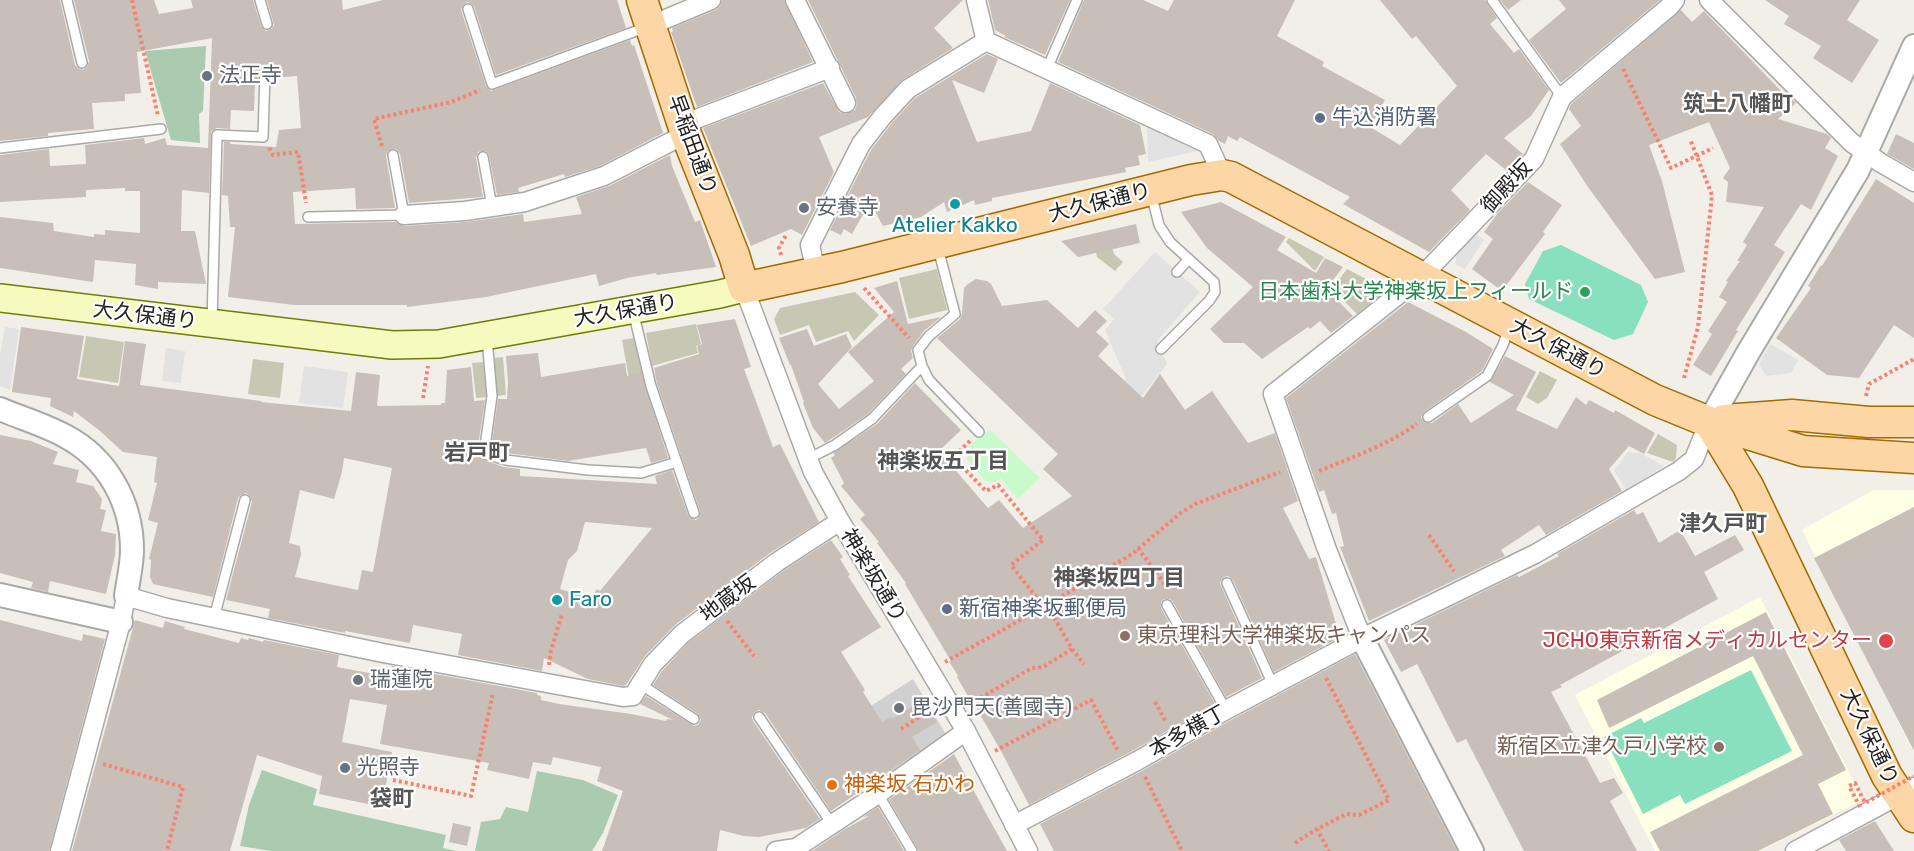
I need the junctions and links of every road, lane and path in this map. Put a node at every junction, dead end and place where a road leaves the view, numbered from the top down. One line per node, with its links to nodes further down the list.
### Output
1 (67, 0): 17 (lane)
2 (132, 0): 24 (path)
3 (260, 0): 13 (lane)
4 (711, 0): 12 (street)
5 (795, 0): 18 (street)
6 (976, 0): 14 (street)
7 (1077, 0): 19 (lane)
8 (1492, 0): 22 (lane)
9 (1675, 0): 16 (street)
10 (1709, 0): 30 (street)
11 (468, 9): 21 (lane)
12 (645, 13): 21 (lane); 25 (main road, 早稲田通り)
13 (267, 24)
14 (986, 41): 19 (street); 44 (street)
15 (1914, 46): 30 (street)
16 (1615, 52): 22 (street); 32 (path)
17 (82, 63)
18 (830, 68): 23 (street); 25 (street)
19 (1046, 71): 34 (street)
20 (265, 73): 26 (lane)
21 (492, 84): 31 (path)
22 (1562, 96): 46 (street, 御殿坂)
23 (846, 103)
24 (161, 129): 28 (lane)
25 (685, 129): 37 (street); 47 (main road, 早稲田通り)
26 (263, 137): 39 (path); 51 (lane)
27 (1690, 139): 32 (path)
28 (0, 148)
29 (1713, 148): 32 (path)
30 (1866, 153): 35 (street); 63 (street)
31 (393, 155): 38 (lane)
32 (1696, 156): 58 (path)
33 (483, 157): 37 (lane)
34 (1222, 176): 36 (main road, 大久保通り); 46 (main road, 大久保通り)
35 (1914, 182)
36 (1150, 191): 41 (main road, 大久保通り); 43 (lane)
37 (492, 207): 38 (street)
38 (404, 215): 39 (lane)
39 (308, 217)
40 (786, 235): 42 (path)
41 (936, 243): 44 (main road, 大久保通り); 54 (lane)
42 (782, 258)
43 (1189, 259): 45 (lane); 53 (lane)
44 (829, 270): 47 (main road, 大久保通り); 54 (path)
45 (1177, 272)
46 (1422, 276): 50 (main road, 大久保通り); 69 (street, 御殿坂)
47 (744, 288): 49 (main road, 大久保通り); 67 (street, 神楽坂通り)
48 (0, 298): 51 (main road, 大久保通り)
49 (632, 309): 52 (main road, 大久保通り); 68 (lane)
50 (1511, 323): 62 (lane); 63 (main road, 大久保通り)
51 (212, 324): 52 (main road, 大久保通り)
52 (487, 336): 68 (lane)
53 (1161, 349)
54 (918, 350): 57 (lane)
55 (1914, 359): 59 (path)
56 (428, 365): 60 (path)
57 (922, 366): 65 (lane); 67 (lane)
58 (1684, 378)
59 (1866, 396)
60 (423, 398)
61 (0, 409): 78 (street)
62 (1428, 417): 69 (path)
63 (1709, 422): 64 (main road); 66 (main road); 76 (street, 本多横丁); 107 (main road, 大久保通り)
64 (1914, 422)
65 (979, 432): 80 (path)
66 (1914, 458)
67 (808, 459): 72 (street, 神楽坂通り)
68 (676, 462): 71 (lane)
69 (1298, 472): 74 (path); 85 (street)
70 (245, 500): 83 (lane)
71 (694, 513)
72 (840, 521): 81 (street, 地蔵坂); 101 (street, 神楽坂通り)
73 (1429, 535): 76 (path)
74 (1138, 548): 79 (path); 80 (path)
75 (1227, 583): 93 (lane)
76 (1465, 587): 85 (street, 本多横丁)
77 (0, 595): 84 (street)
78 (126, 596): 83 (street); 84 (street)
79 (1167, 604): 96 (lane)
80 (1045, 606): 86 (path); 89 (path)
81 (717, 608): 87 (path); 94 (street, 地蔵坂)
82 (562, 614): 92 (path)
83 (214, 618): 91 (street)
84 (121, 622): 103 (street)
85 (1362, 638): 88 (street, 本多横丁); 120 (street)
86 (1072, 649): 90 (path); 95 (path)
87 (754, 656)
88 (1318, 662): 93 (street, 本多横丁); 111 (path)
89 (942, 663)
90 (1084, 664)
91 (497, 674): 92 (street); 105 (path)
92 (547, 684): 94 (street)
93 (1273, 686): 96 (street, 本多横丁)
94 (636, 690): 99 (lane)
95 (967, 706)
96 (1226, 710): 104 (street, 本多横丁)
97 (924, 714): 100 (path)
98 (759, 717): 109 (lane)
99 (694, 719)
100 (901, 729)
101 (966, 731): 106 (street); 110 (street, 神楽坂通り)
102 (992, 753): 104 (path)
103 (85, 758): 113 (street); 114 (path)
104 (1132, 764): 110 (street, 本多横丁); 118 (path)
105 (393, 780)
106 (878, 794): 109 (street); 116 (lane)
107 (1910, 794): 108 (path, bridge); 121 (street)
108 (1860, 807)
109 (832, 824): 115 (street)
110 (1014, 825): 117 (street, 神楽坂通り)
111 (1317, 829): 112 (path); 119 (path)
112 (1295, 843)
113 (60, 851)
114 (167, 851)
115 (776, 851)
116 (912, 851)
117 (1028, 851)
118 (1182, 851)
119 (1329, 851)
120 (1472, 851)
121 (1795, 851)

